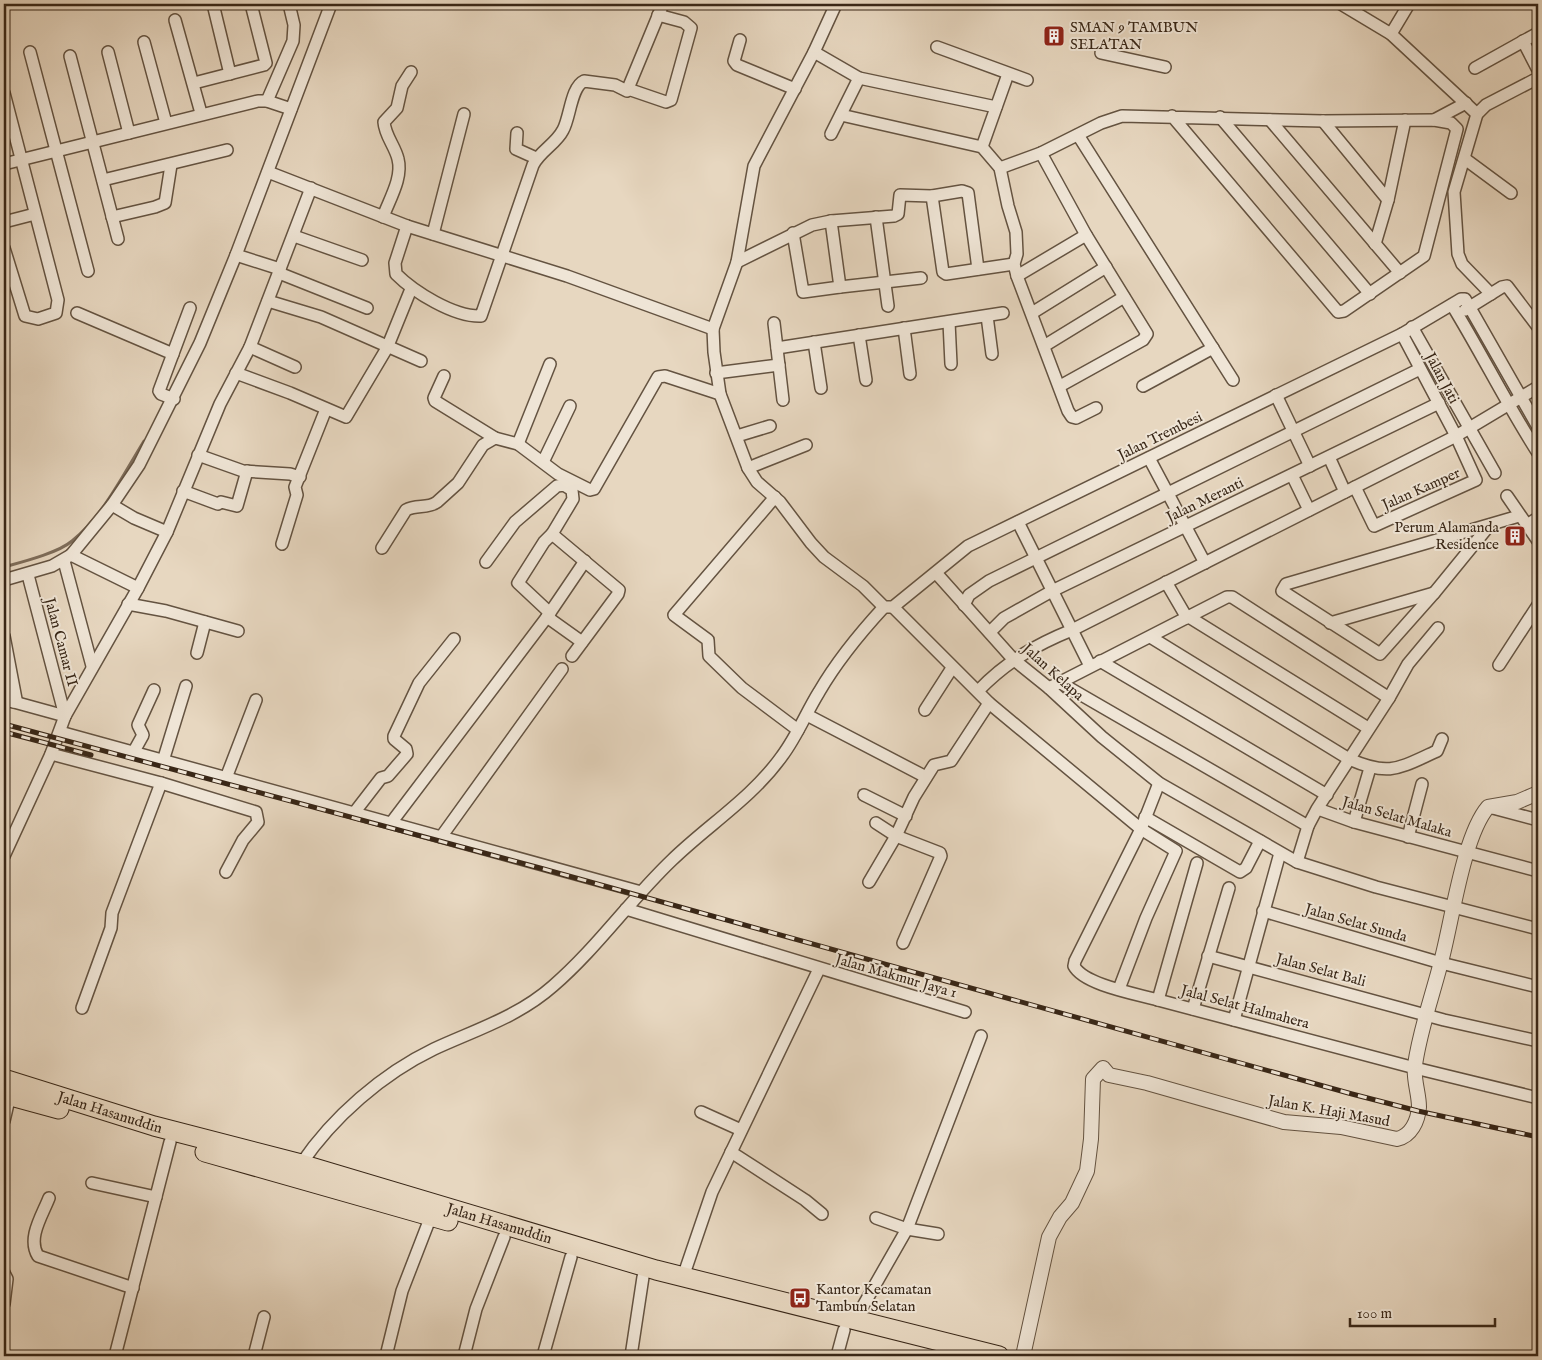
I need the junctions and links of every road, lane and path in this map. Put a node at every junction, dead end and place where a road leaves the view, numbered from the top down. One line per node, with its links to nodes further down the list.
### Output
1 (213, 4): 26 (street)
2 (251, 4): 26 (street)
3 (289, 4): 35 (street)
4 (331, 4): 38 (street)
5 (663, 4): 9 (street)
6 (836, 4): 19 (street)
7 (1341, 4): 12 (street)
8 (1409, 4): 12 (street)
9 (658, 15): 32 (street); 32 (street)
10 (175, 20): 31 (street)
11 (1538, 33): 14 (street)
12 (1391, 34): 36 (street)
13 (740, 40): 33 (street)
14 (1523, 41): 23 (street); 24 (street)
15 (144, 42): 49 (street)
16 (937, 47): 27 (street)
17 (30, 52): 57 (street)
18 (108, 52): 50 (street)
19 (814, 52): 28 (street); 33 (street)
20 (1101, 53): 22 (street)
21 (70, 56): 54 (street)
22 (1165, 67)
23 (1475, 68)
24 (1538, 70)
25 (411, 72): 73 (street)
26 (230, 74): 31 (street)
27 (1008, 74): 30 (street); 37 (street)
28 (859, 78): 37 (street); 42 (street)
29 (1538, 78): 41 (street)
30 (1027, 80)
31 (194, 84): 39 (street)
32 (628, 89): 59 (street)
33 (795, 89): 88 (street)
34 (4, 93): 61 (street)
35 (267, 101): 38 (street); 39 (street)
36 (1466, 103): 41 (street); 47 (street)
37 (996, 107): 55 (street)
38 (291, 109): 65 (street)
39 (201, 113): 49 (street)
40 (464, 114): 79 (street)
41 (1477, 114): 60 (street)
42 (840, 115): 52 (street); 55 (street)
43 (1172, 116): 44 (street); 53 (street); 100 (street)
44 (1220, 117): 45 (street); 100 (street)
45 (1270, 120): 48 (street); 83 (street)
46 (1405, 120): 47 (street); 48 (street); 70 (street)
47 (1434, 120): 94 (street)
48 (1323, 121): 70 (street)
49 (166, 123): 50 (street)
50 (129, 133): 54 (street)
51 (517, 133): 59 (street)
52 (831, 134)
53 (1078, 135): 58 (street); 125 (street)
54 (94, 142): 57 (street); 66 (street)
55 (982, 147): 64 (street)
56 (228, 150): 63 (street)
57 (58, 151): 61 (street); 92 (street)
58 (1040, 153): 64 (street); 80 (street)
59 (536, 158): 86 (street)
60 (1465, 159): 68 (street); 101 (street)
61 (20, 160): 62 (street); 71 (street)
62 (4, 164)
63 (171, 165): 66 (street); 72 (street)
64 (1000, 168): 89 (street)
65 (268, 172): 67 (street); 85 (street)
66 (102, 180): 72 (street)
67 (311, 188): 73 (street); 81 (street)
68 (1511, 193)
69 (932, 196): 74 (street); 91 (street); 91 (street)
70 (1388, 200): 83 (street)
71 (35, 214): 76 (street); 84 (street)
72 (112, 217): 82 (street)
73 (382, 217): 77 (street)
74 (876, 217): 75 (street); 97 (street)
75 (831, 221): 78 (street); 98 (street)
76 (4, 222)
77 (407, 226): 79 (street); 99 (street)
78 (793, 233): 88 (street); 98 (street)
79 (433, 234): 86 (street)
80 (1086, 235): 90 (street); 95 (street)
81 (294, 236): 87 (street); 93 (street)
82 (118, 239)
83 (1375, 244): 94 (street)
84 (4, 248)
85 (236, 255): 93 (street); 149 (street)
86 (502, 255): 99 (street); 117 (street)
87 (362, 260)
88 (737, 262): 117 (street)
89 (1014, 264): 91 (street); 95 (street)
90 (1106, 267): 102 (street); 111 (street)
91 (978, 269)
92 (88, 271)
93 (280, 271): 103 (street); 107 (street)
94 (1400, 273): 100 (street)
95 (1017, 276): 111 (street)
96 (921, 278): 97 (street)
97 (885, 282): 98 (street); 104 (street)
98 (840, 287)
99 (411, 289): 123 (street)
100 (1370, 294)
101 (1492, 294): 105 (street, Jalan Trembesi); 115 (street)
102 (1124, 298): 122 (street); 142 (street)
103 (268, 301): 121 (street); 123 (street)
104 (888, 306)
105 (1470, 307): 108 (street, Jalan Trembesi); 126 (street)
106 (190, 308): 127 (street)
107 (367, 308)
108 (1455, 309): 118 (street, Jalan Trembesi); 129 (street)
109 (77, 313): 127 (street)
110 (1003, 313): 112 (street)
111 (1032, 313): 122 (street)
112 (987, 316): 113 (street); 128 (street)
113 (949, 322): 116 (street); 132 (street)
114 (774, 323): 124 (street)
115 (1538, 327)
116 (904, 328): 119 (street); 138 (street)
117 (713, 329): 137 (street)
118 (1407, 330): 135 (street, Jalan Jati); 147 (street, Jalan Trembesi); 158 (street, Jalan Jati)
119 (859, 335): 120 (street); 140 (street)
120 (814, 342): 124 (street); 145 (street)
121 (250, 346): 134 (street); 136 (street)
122 (1044, 346): 142 (street)
123 (387, 348): 130 (street); 155 (street)
124 (777, 348): 133 (street)
125 (1213, 348): 141 (street); 143 (street)
126 (1494, 348): 129 (street); 148 (street)
127 (173, 354): 149 (street)
128 (992, 354)
129 (1482, 354): 153 (street)
130 (421, 361)
131 (550, 364): 163 (street)
132 (951, 364)
133 (779, 365): 137 (street); 150 (street)
134 (294, 367)
135 (1420, 369): 151 (street, Jalan Jati); 159 (street)
136 (236, 373): 155 (street); 166 (street)
137 (716, 373): 146 (street)
138 (910, 374)
139 (444, 376): 162 (street)
140 (866, 380)
141 (1233, 380)
142 (1060, 386): 154 (street)
143 (1143, 386)
144 (1538, 387): 148 (street)
145 (821, 388)
146 (720, 394): 160 (street); 169 (street)
147 (1276, 395): 159 (street); 168 (street, Jalan Trembesi)
148 (1520, 398): 153 (street); 157 (street)
149 (174, 399): 181 (street)
150 (783, 400)
151 (1439, 404): 161 (street, Jalan Jati); 167 (street, Jalan Meranti)
152 (570, 406): 169 (street)
153 (1508, 406): 158 (street); 165 (street)
154 (1096, 408)
155 (326, 409): 175 (street)
156 (770, 426): 160 (street)
157 (1538, 427)
158 (1468, 428): 161 (street); 173 (street, Jalan Jati)
159 (1294, 430): 170 (street); 178 (street)
160 (737, 436): 171 (street)
161 (1456, 436): 176 (street); 176 (street, Jalan Kamper)
162 (495, 438): 163 (street); 193 (street)
163 (518, 444): 169 (street)
164 (806, 445): 171 (street)
165 (1538, 453)
166 (198, 454): 172 (street); 177 (street)
167 (1328, 457): 170 (street, Jalan Meranti); 176 (street)
168 (1149, 458): 178 (street); 185 (street, Jalan Trembesi)
169 (543, 462)
170 (1310, 466): 174 (street, Jalan Meranti)
171 (748, 468): 180 (street)
172 (247, 471): 175 (street); 177 (street)
173 (1495, 473)
174 (1292, 475): 182 (street); 188 (street, Jalan Meranti)
175 (300, 477): 192 (street)
176 (1350, 490): 182 (street)
177 (183, 491): 189 (street)
178 (1167, 494): 188 (street); 195 (street)
179 (1507, 496): 183 (street)
180 (775, 497): 209 (street); 242 (street)
181 (112, 505): 189 (street); 194 (street)
182 (1309, 510): 198 (street)
183 (1519, 516): 186 (street); 187 (street)
184 (1538, 518): 186 (street)
185 (1018, 522): 195 (street); 199 (street, Jalan Trembesi)
186 (1527, 525): 191 (street)
187 (1488, 526): 205 (street); 213 (street)
188 (1185, 527): 198 (street); 204 (street, Jalan Meranti)
189 (167, 532): 203 (street)
190 (552, 534): 196 (street); 197 (street); 210 (street)
191 (1538, 540)
192 (282, 544)
193 (382, 548)
194 (68, 558): 200 (street); 203 (street); 226 (street)
195 (1036, 558): 204 (street); 207 (street)
196 (585, 560): 210 (street); 221 (street)
197 (486, 562)
198 (1205, 563): 202 (street)
199 (937, 574): 207 (street, Jalan Kelapa); 209 (street, Jalan Trembesi)
200 (28, 575): 201 (street); 240 (street, Jalan Camar II)
201 (4, 580)
202 (1166, 582): 211 (street); 216 (street)
203 (138, 588): 206 (street)
204 (1052, 591): 216 (street); 217 (street, Jalan Meranti)
205 (1435, 592): 213 (street); 213 (street)
206 (128, 604): 212 (street); 226 (street)
207 (964, 605): 217 (street, Jalan Kelapa)
208 (1538, 605): 227 (street)
209 (889, 607): 228 (street); 239 (street, Jalan Trembesi)
210 (548, 615): 221 (street); 265 (street)
211 (1188, 617): 219 (street); 234 (street); 241 (street)
212 (205, 622): 215 (street); 222 (street)
213 (1330, 623)
214 (1438, 628): 234 (street)
215 (238, 630)
216 (1072, 630): 224 (street); 225 (street)
217 (990, 632): 224 (street, Jalan Kelapa)
218 (4, 636): 236 (street)
219 (1152, 638): 225 (street); 247 (street)
220 (454, 639): 260 (street)
221 (582, 642): 223 (street)
222 (197, 653)
223 (572, 656)
224 (1013, 659): 230 (street, Jalan Kelapa); 233 (street)
225 (1095, 664): 230 (street); 257 (street)
226 (92, 666): 240 (street)
227 (1499, 666)
228 (952, 668): 233 (street); 238 (street)
229 (562, 669): 270 (street)
230 (1054, 685): 253 (street, Jalan Kelapa); 267 (street)
231 (186, 686): 248 (street)
232 (154, 690): 245 (street)
233 (978, 691): 237 (street)
234 (1389, 698): 241 (street)
235 (256, 700): 251 (street)
236 (9, 701): 240 (street)
237 (989, 703): 250 (street); 268 (street)
238 (925, 710)
239 (807, 715): 242 (street, Jalan Trembesi); 250 (street)
240 (66, 716): 243 (street)
241 (1368, 728): 247 (street)
242 (798, 730): 282 (street, Jalan Trembesi)
243 (60, 732): 245 (street); 246 (street)
244 (1442, 739): 249 (street)
245 (133, 753): 248 (street)
246 (52, 754): 252 (street); 275 (street)
247 (1349, 759): 249 (street); 257 (street)
248 (163, 761): 251 (street)
249 (1370, 768): 264 (street)
250 (926, 777): 261 (street)
251 (226, 778): 260 (street)
252 (162, 783): 279 (street); 295 (street)
253 (1159, 783): 262 (street); 272 (street, Jalan Kelapa)
254 (1422, 784): 271 (street)
255 (1538, 793): 258 (street)
256 (864, 795): 261 (street)
257 (1327, 795): 267 (street)
258 (1488, 807): 263 (street); 274 (street, Jalan K. Haji Masud)
259 (1318, 809): 264 (street, Jalan Selat Malaka)
260 (354, 813): 265 (street)
261 (906, 816): 269 (street)
262 (1145, 817): 268 (street); 272 (street)
263 (1538, 820)
264 (1354, 822): 271 (street, Jalan Selat Malaka)
265 (391, 823): 270 (street)
266 (876, 824): 269 (street)
267 (1308, 826): 276 (street)
268 (1141, 829): 293 (street); 293 (street, Jalal Selat Halmahera)
269 (896, 836): 280 (street); 287 (street)
270 (441, 837): 282 (street)
271 (1408, 837): 274 (street, Jalan Selat Malaka)
272 (1260, 842): 273 (street, Jalan Kelapa)
273 (1280, 853): 276 (street, Jalan Kelapa); 285 (street)
274 (1468, 853): 278 (street, Jalan Selat Malaka); 283 (street, Jalan K. Haji Masud)
275 (4, 856)
276 (1297, 862): 283 (street, Jalan Kelapa)
277 (1197, 863): 294 (street)
278 (1538, 871)
279 (226, 872)
280 (869, 882)
281 (1229, 888): 288 (street)
282 (641, 892): 284 (street, Jalan Trembesi)
283 (1454, 908): 286 (street, Jalan Kelapa); 289 (street, Jalan K. Haji Masud)
284 (626, 909): 291 (street, Jalan Makmur Jaya 1); 310 (street, Jalan Trembesi)
285 (1263, 911): 289 (street, Jalan Selat Sunda); 290 (street)
286 (1538, 929)
287 (903, 943)
288 (1208, 956): 290 (street, Jalan Selat Bali); 296 (street)
289 (1441, 963): 292 (street, Jalan Selat Sunda); 298 (street, Jalan K. Haji Masud)
290 (1249, 966): 298 (street, Jalan Selat Bali); 299 (street)
291 (819, 969): 297 (street, Jalan Makmur Jaya 1); 307 (street)
292 (1538, 987)
293 (1119, 989): 294 (street, Jalal Selat Halmahera)
294 (1158, 1000): 296 (street, Jalal Selat Halmahera)
295 (82, 1008)
296 (1193, 1009): 299 (street, Jalal Selat Halmahera)
297 (965, 1012)
298 (1425, 1015): 301 (street, Jalan Selat Bali); 302 (street, Jalan K. Haji Masud)
299 (1234, 1020): 302 (street, Jalal Selat Halmahera)
300 (981, 1036): 317 (street)
301 (1538, 1041)
302 (1415, 1068): 304 (street, Jalal Selat Halmahera); 337 (street, Jalan K. Haji Masud)
303 (6, 1089): 306 (street); 308 (highway, Jalan Hasanuddin); 310 (highway, Jalan Hasanuddin)
304 (1538, 1098)
305 (701, 1112): 307 (street)
306 (4, 1121)
307 (741, 1130): 309 (street)
308 (170, 1142): 312 (street); 315 (highway, Jalan Hasanuddin)
309 (731, 1152): 314 (street); 323 (street)
310 (301, 1164): 323 (highway, Jalan Hasanuddin)
311 (92, 1183): 312 (street)
312 (156, 1197): 324 (street)
313 (49, 1198): 324 (street)
314 (822, 1214)
315 (431, 1216): 319 (highway, Jalan Hasanuddin); 330 (street)
316 (876, 1218): 317 (street)
317 (907, 1229): 318 (street); 327 (street)
318 (938, 1234)
319 (504, 1237): 320 (highway, Jalan Hasanuddin); 331 (street)
320 (571, 1257): 322 (highway, Jalan Hasanuddin); 332 (street)
321 (4, 1274): 325 (street)
322 (643, 1277): 327 (highway, Jalan Hasanuddin); 333 (street)
323 (683, 1277): 327 (highway, Jalan Hasanuddin)
324 (133, 1288): 328 (street)
325 (4, 1304)
326 (264, 1318): 329 (street)
327 (850, 1325): 334 (street); 335 (highway, Jalan Hasanuddin); 336 (highway, Jalan Hasanuddin)
328 (119, 1356)
329 (254, 1356)
330 (386, 1356)
331 (464, 1356)
332 (543, 1356)
333 (631, 1356)
334 (837, 1356)
335 (954, 1356)
336 (999, 1356)
337 (1023, 1356)

